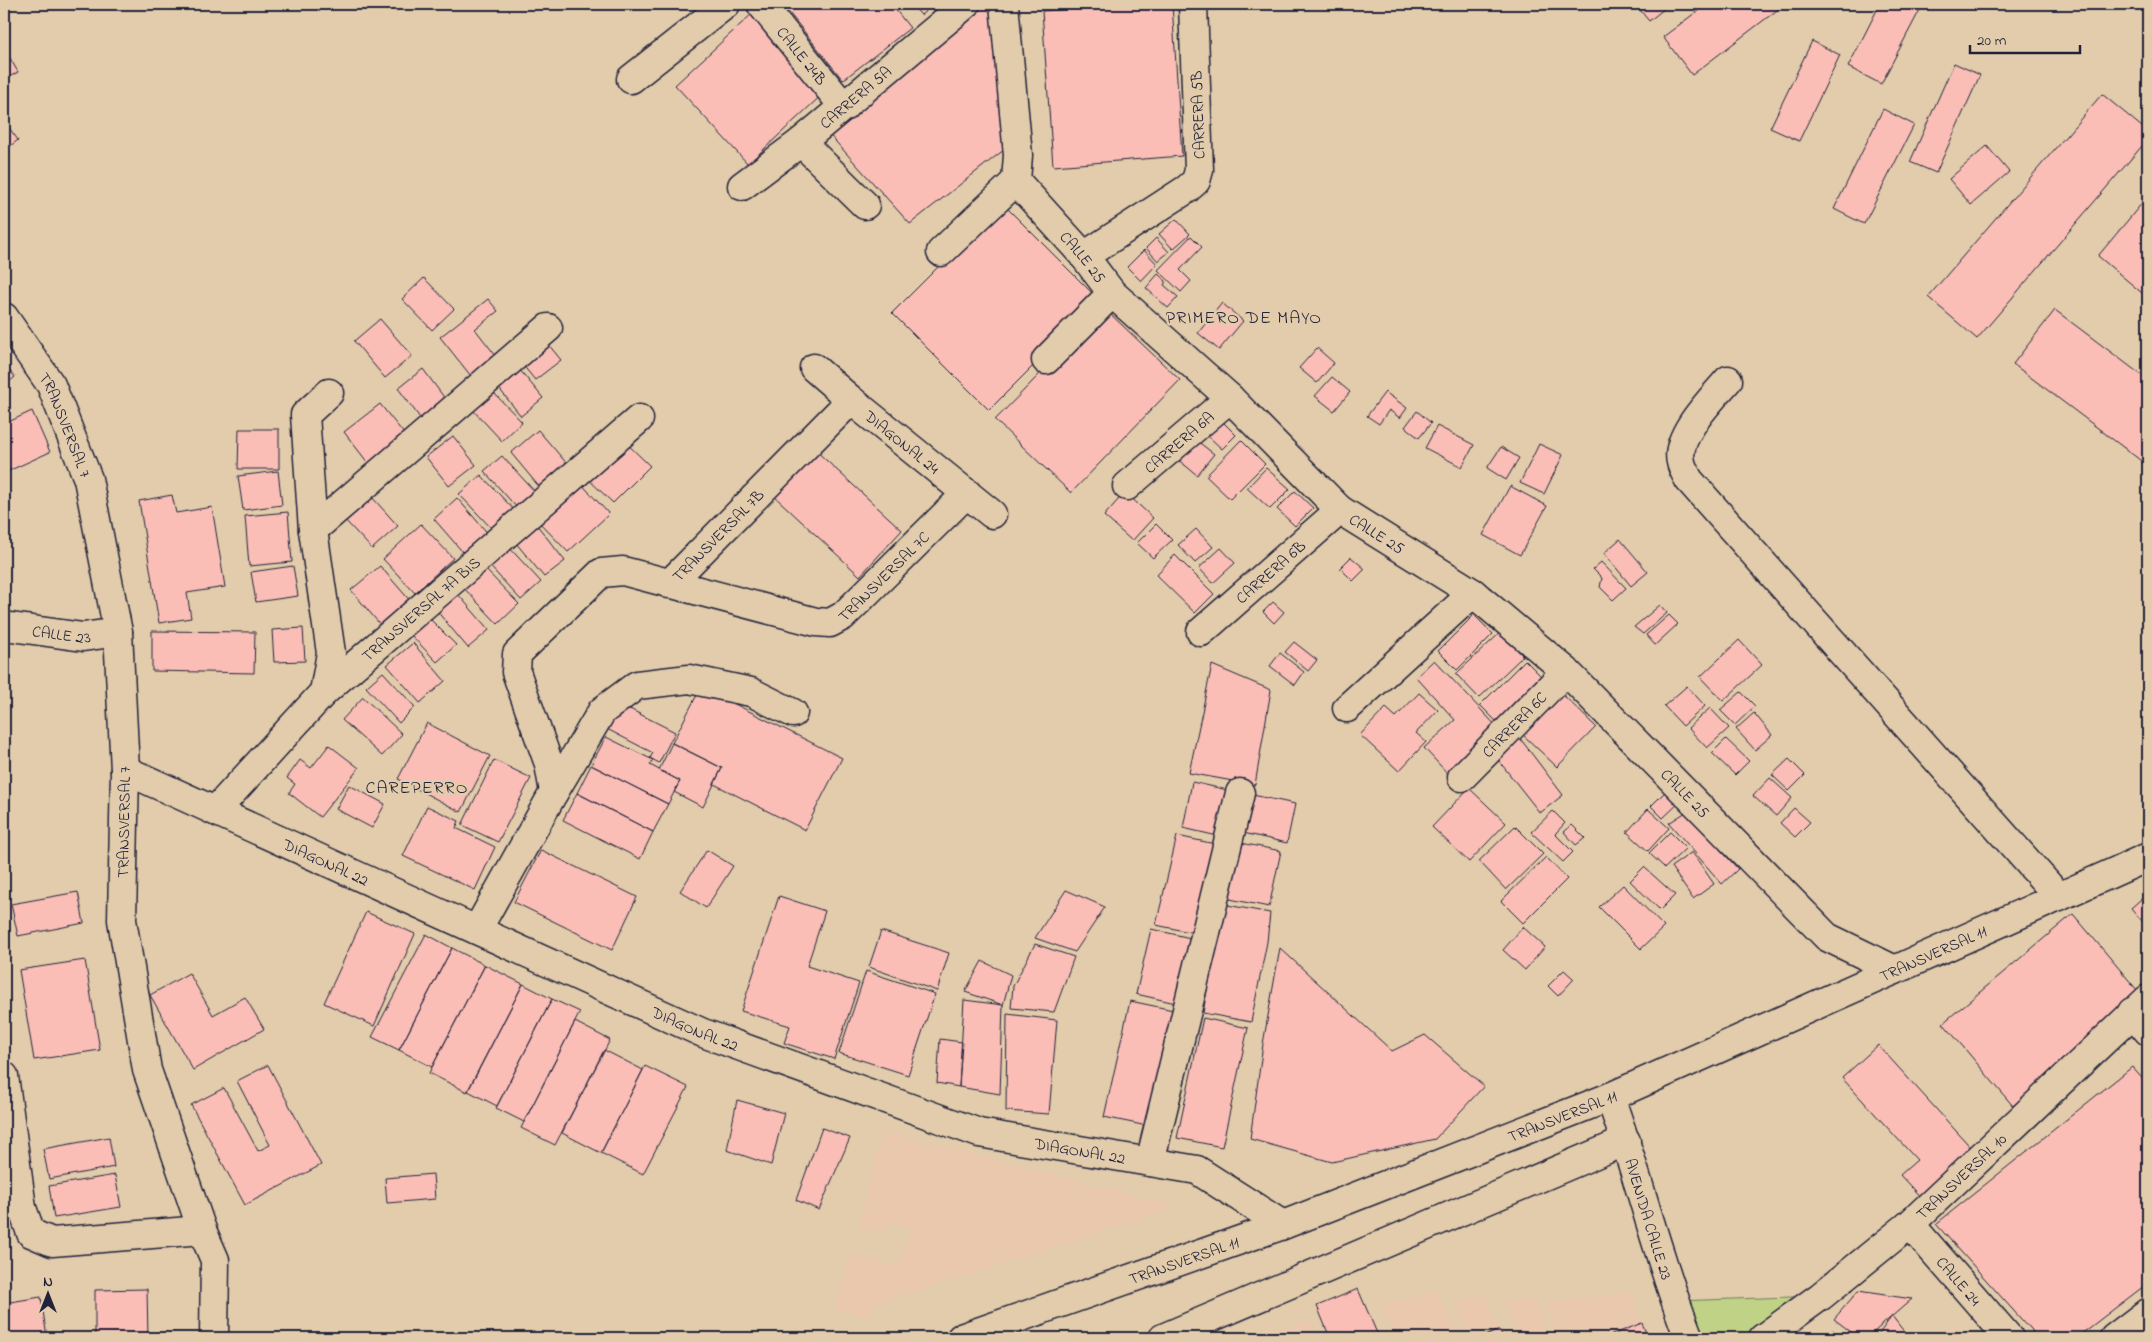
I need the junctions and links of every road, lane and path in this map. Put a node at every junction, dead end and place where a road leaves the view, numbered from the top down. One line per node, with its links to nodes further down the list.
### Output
1 (726, 4): 6 (street)
2 (761, 4): 7 (street, CALLE 24B)
3 (966, 4): 7 (street, CARRERA 5A)
4 (1004, 4): 9 (street)
5 (1193, 4): 13 (street, CARRERA 5B)
6 (631, 79)
7 (844, 107): 8 (street, CARRERA 5A)
8 (801, 142): 10 (street, CARRERA 5A); 11 (street)
9 (1016, 181): 12 (street); 13 (street, CALLE 25)
10 (742, 186)
11 (865, 205)
12 (941, 252)
13 (1084, 256): 14 (street, CALLE 25)
14 (1112, 293): 17 (street); 21 (street, CALLE 25)
15 (4, 317): 32 (street, TRANSVERSAL 7)
16 (548, 328): 28 (street)
17 (1046, 360)
18 (814, 368): 22 (street, DIAGONAL 24)
19 (1728, 380): 44 (street)
20 (329, 392): 28 (street)
21 (1230, 398): 24 (street, CARRERA 6A); 26 (street, CALLE 25)
22 (851, 400): 25 (street, DIAGONAL 24); 29 (street, TRANSVERSAL 7B)
23 (639, 419): 35 (street, TRANSVERSAL 7A BIS)
24 (1127, 486)
25 (967, 493): 27 (street, DIAGONAL 24); 29 (street, TRANSVERSAL 7C)
26 (1340, 510): 30 (street, CALLE 25); 33 (street, CARRERA 6B)
27 (992, 514)
28 (313, 530): 35 (street)
29 (669, 584): 40 (street, TRANSVERSAL 7B)
30 (1473, 593): 34 (street, CALLE 25); 36 (street)
31 (4, 626): 32 (street, CALLE 23)
32 (118, 632): 38 (street, TRANSVERSAL 7)
33 (1201, 632)
34 (1566, 671): 39 (street, CARRERA 6C); 46 (street, CALLE 25)
35 (324, 692): 42 (street, TRANSVERSAL 7A BIS)
36 (1347, 708)
37 (793, 713): 40 (street)
38 (125, 770): 42 (street, DIAGONAL 22); 54 (street, TRANSVERSAL 7)
39 (1462, 777)
40 (554, 792): 45 (street)
41 (1240, 793): 51 (street)
42 (214, 811): 45 (street, DIAGONAL 22)
43 (2148, 857): 44 (street, TRANSVERSAL 11)
44 (2059, 897): 46 (street, TRANSVERSAL 11)
45 (477, 930): 51 (street, DIAGONAL 22)
46 (1896, 970): 49 (street, TRANSVERSAL 11)
47 (2143, 1014): 52 (street, TRANSVERSAL 10)
48 (4, 1076): 54 (street)
49 (1610, 1097): 50 (street, AVENIDA CALLE 23); 53 (street, TRANSVERSAL 11)
50 (1626, 1141): 58 (street); 59 (street, AVENIDA CALLE 23)
51 (1150, 1162): 53 (street, DIAGONAL 22)
52 (1910, 1224): 60 (street, TRANSVERSAL 10); 61 (street, CALLE 24)
53 (1283, 1225): 57 (street, TRANSVERSAL 11)
54 (202, 1230): 56 (street, TRANSVERSAL 7)
55 (2148, 1312): 62 (street)
56 (214, 1338)
57 (961, 1338)
58 (1163, 1338)
59 (1689, 1338)
60 (1763, 1338)
61 (2009, 1338)
62 (2114, 1338)

